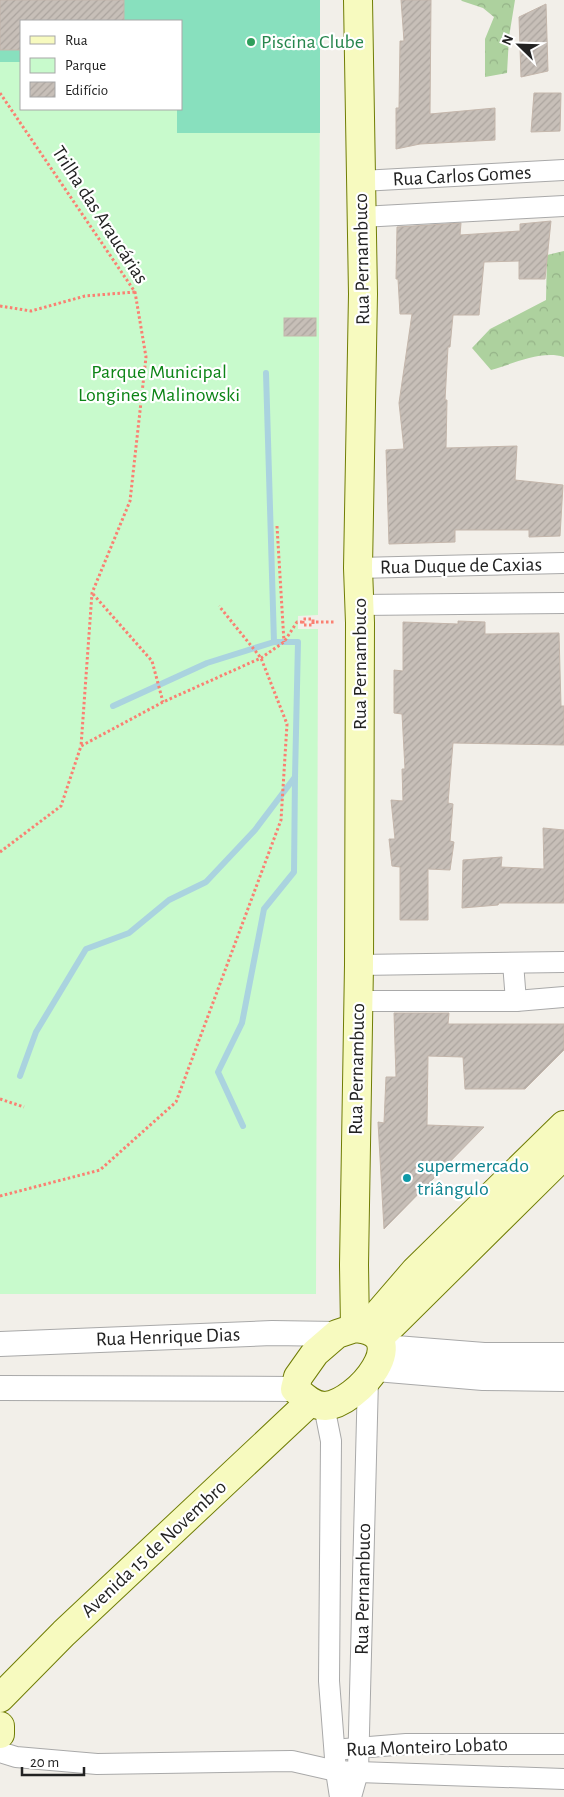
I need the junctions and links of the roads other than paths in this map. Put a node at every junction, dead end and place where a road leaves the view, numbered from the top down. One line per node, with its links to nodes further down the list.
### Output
1 (358, 0): 3 (main road, Rua Pernambuco)
2 (564, 170): 3 (street, Rua Carlos Gomes)
3 (361, 181): 5 (main road, Rua Pernambuco)
4 (564, 206): 5 (street, Rua Carlos Gomes)
5 (361, 217): 7 (main road, Rua Pernambuco)
6 (564, 563): 7 (street, Rua Duque de Caxias)
7 (358, 568): 9 (main road, Rua Pernambuco)
8 (564, 604): 9 (street, Rua Duque de Caxias)
9 (360, 605): 12 (main road, Rua Pernambuco)
10 (564, 962): 11 (street)
11 (514, 963): 12 (street); 14 (street)
12 (359, 965): 15 (main road, Rua Pernambuco)
13 (564, 997): 14 (street)
14 (516, 1000): 15 (street)
15 (358, 1002): 19 (main road, Rua Pernambuco)
16 (564, 1125): 19 (main road, Avenida 15 de Novembro)
17 (564, 1155): 19 (main road, Avenida 15 de Novembro)
18 (0, 1344): 19 (street, Rua Henrique Dias)
19 (366, 1346): 20 (street, Rua Henrique Dias); 21 (street, Rua Henrique Dias); 23 (main road, Avenida 15 de Novembro); 23 (main road, Avenida 15 de Novembro); 28 (street, Rua Pernambuco)
20 (564, 1355)
21 (564, 1379)
22 (0, 1388): 23 (street)
23 (310, 1399): 24 (main road, Avenida 15 de Novembro); 29 (street, Rua Pernambuco)
24 (0, 1698)
25 (0, 1726): 26 (main road)
26 (0, 1734)
27 (564, 1744): 28 (street, Rua Monteiro Lobato)
28 (358, 1748): 29 (street, Rua Monteiro Lobato); 33 (street, Rua Pernambuco)
29 (334, 1749): 31 (street, Rua Monteiro Lobato); 32 (street, Rua Pernambuco)
30 (0, 1752): 31 (street, Rua Monteiro Lobato)
31 (292, 1761): 32 (street, Rua Monteiro Lobato)
32 (336, 1771): 33 (street, Rua Monteiro Lobato); 35 (street, Rua Pernambuco)
33 (358, 1772): 34 (street, Rua Monteiro Lobato); 36 (street, Rua Pernambuco)
34 (564, 1778)
35 (340, 1797)
36 (351, 1797)

